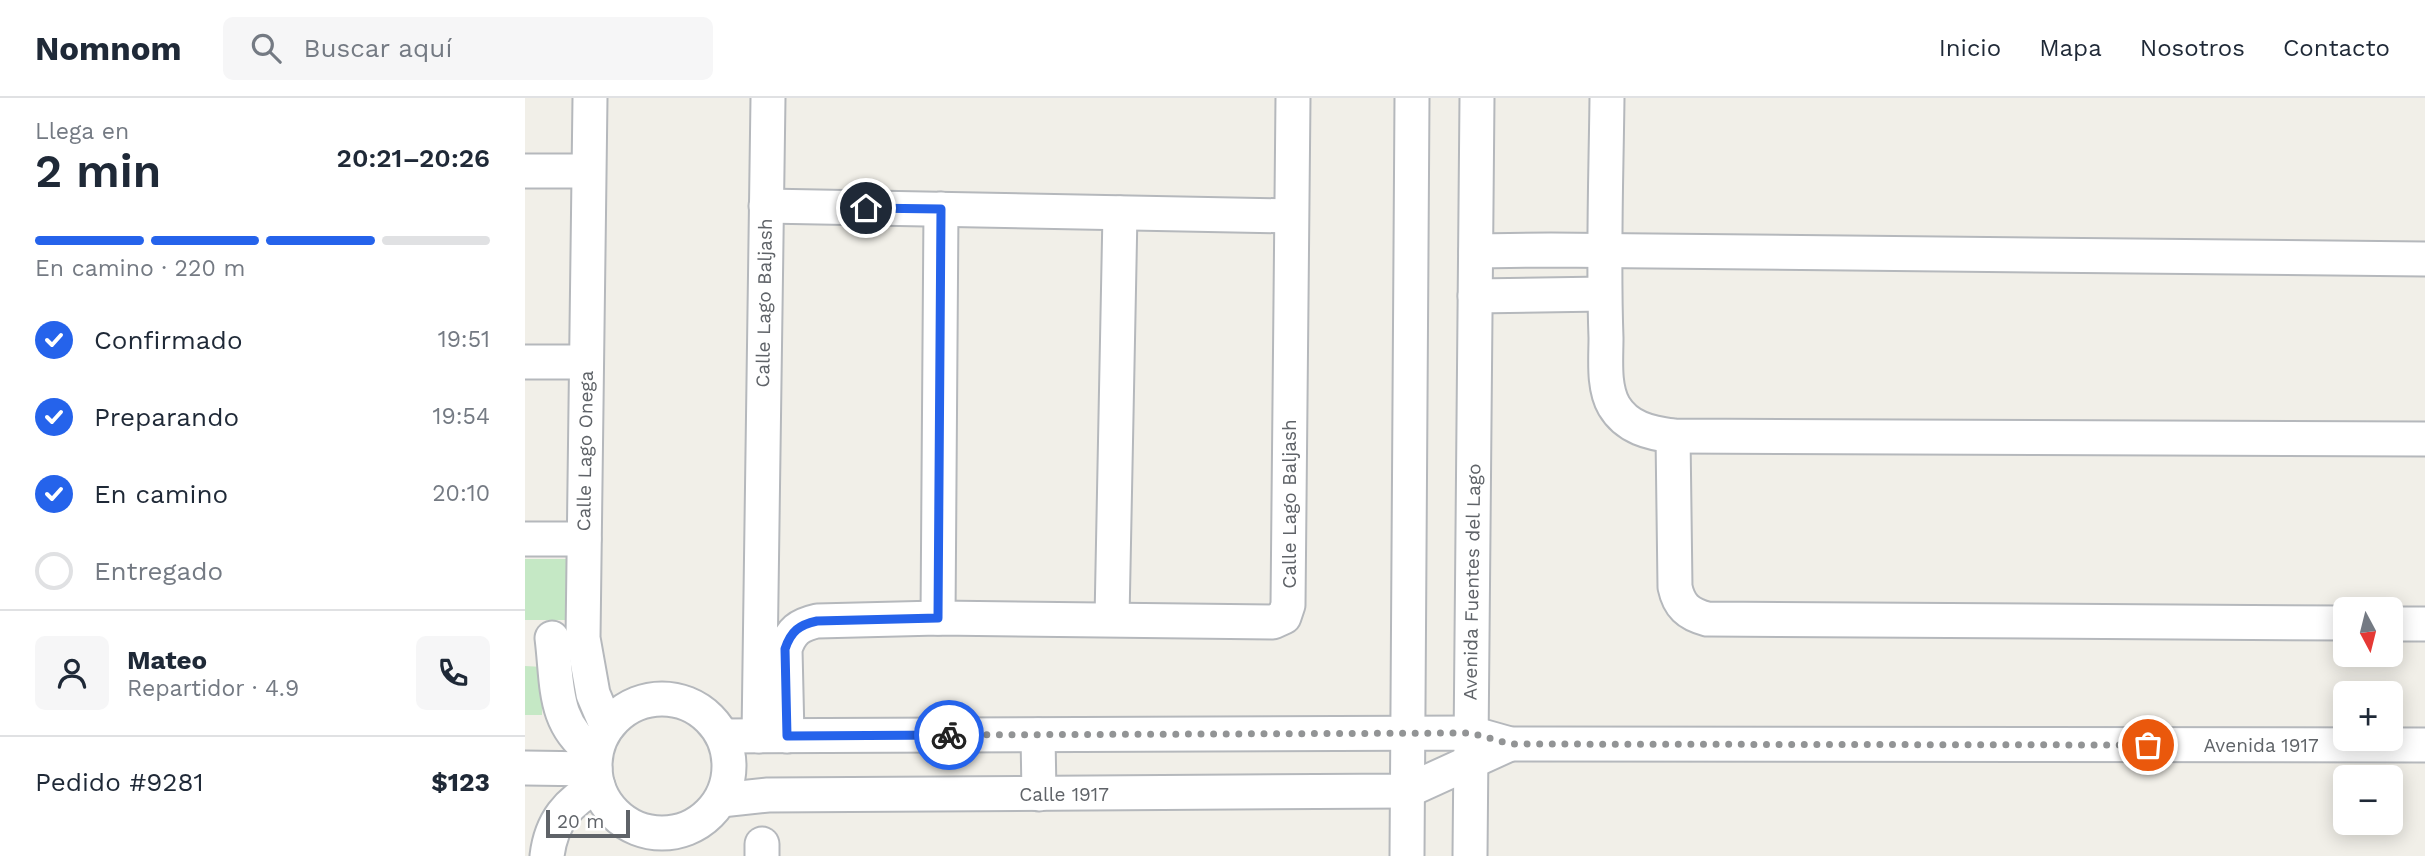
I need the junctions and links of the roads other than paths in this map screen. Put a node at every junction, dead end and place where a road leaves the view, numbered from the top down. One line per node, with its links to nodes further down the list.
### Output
1 (590, 98): 7 (street, Calle Lago Onega)
2 (768, 98): 9 (street, Calle Lago Baljash)
3 (1293, 98): 12 (street, Calle Lago Baljash)
4 (1412, 98): 30 (street)
5 (1477, 98): 13 (street, Avenida Fuentes del Lago)
6 (1607, 98): 14 (street)
7 (588, 171): 8 (street); 19 (street, Calle Lago Onega)
8 (525, 172)
9 (766, 206): 10 (street, Calle Lago Baljash); 33 (street, Calle Lago Baljash)
10 (941, 209): 11 (street, Calle Lago Baljash); 24 (street)
11 (1120, 213): 12 (street, Calle Lago Baljash); 25 (street)
12 (1291, 216): 25 (street, Calle Lago Baljash)
13 (1476, 251): 14 (street); 17 (street, Avenida Fuentes del Lago)
14 (1604, 251): 15 (street); 16 (street)
15 (2425, 259)
16 (1604, 294): 17 (street); 20 (street)
17 (1475, 296): 35 (street, Avenida Fuentes del Lago)
18 (525, 362): 19 (street)
19 (586, 362): 23 (street, Calle Lago Onega)
20 (1673, 436): 21 (street); 26 (street)
21 (2425, 439)
22 (525, 539): 23 (street)
23 (584, 539): 29 (street, Calle Lago Onega)
24 (938, 618): 25 (street, Calle Lago Baljash); 33 (street, Calle Lago Baljash)
25 (1112, 619)
26 (2333, 623)
27 (2403, 624): 28 (street)
28 (2425, 624)
29 (553, 638): 36 (street, Calle Lago Onega)
30 (1408, 733): 31 (street); 35 (street); 38 (street)
31 (1038, 735): 33 (street); 39 (street)
32 (724, 736): 33 (street); 36 (street); 40 (street)
33 (773, 736)
34 (2425, 745): 35 (street, Avenida 1917)
35 (1471, 748): 38 (street); 44 (street, Avenida Fuentes del Lago)
36 (600, 767): 37 (street); 40 (street); 41 (street); 42 (street)
37 (525, 768)
38 (1407, 791): 39 (street, Calle 1917); 43 (street)
39 (1039, 794): 40 (street, Calle 1917)
40 (721, 800)
41 (547, 856)
42 (566, 856)
43 (1407, 856)
44 (1470, 856)

